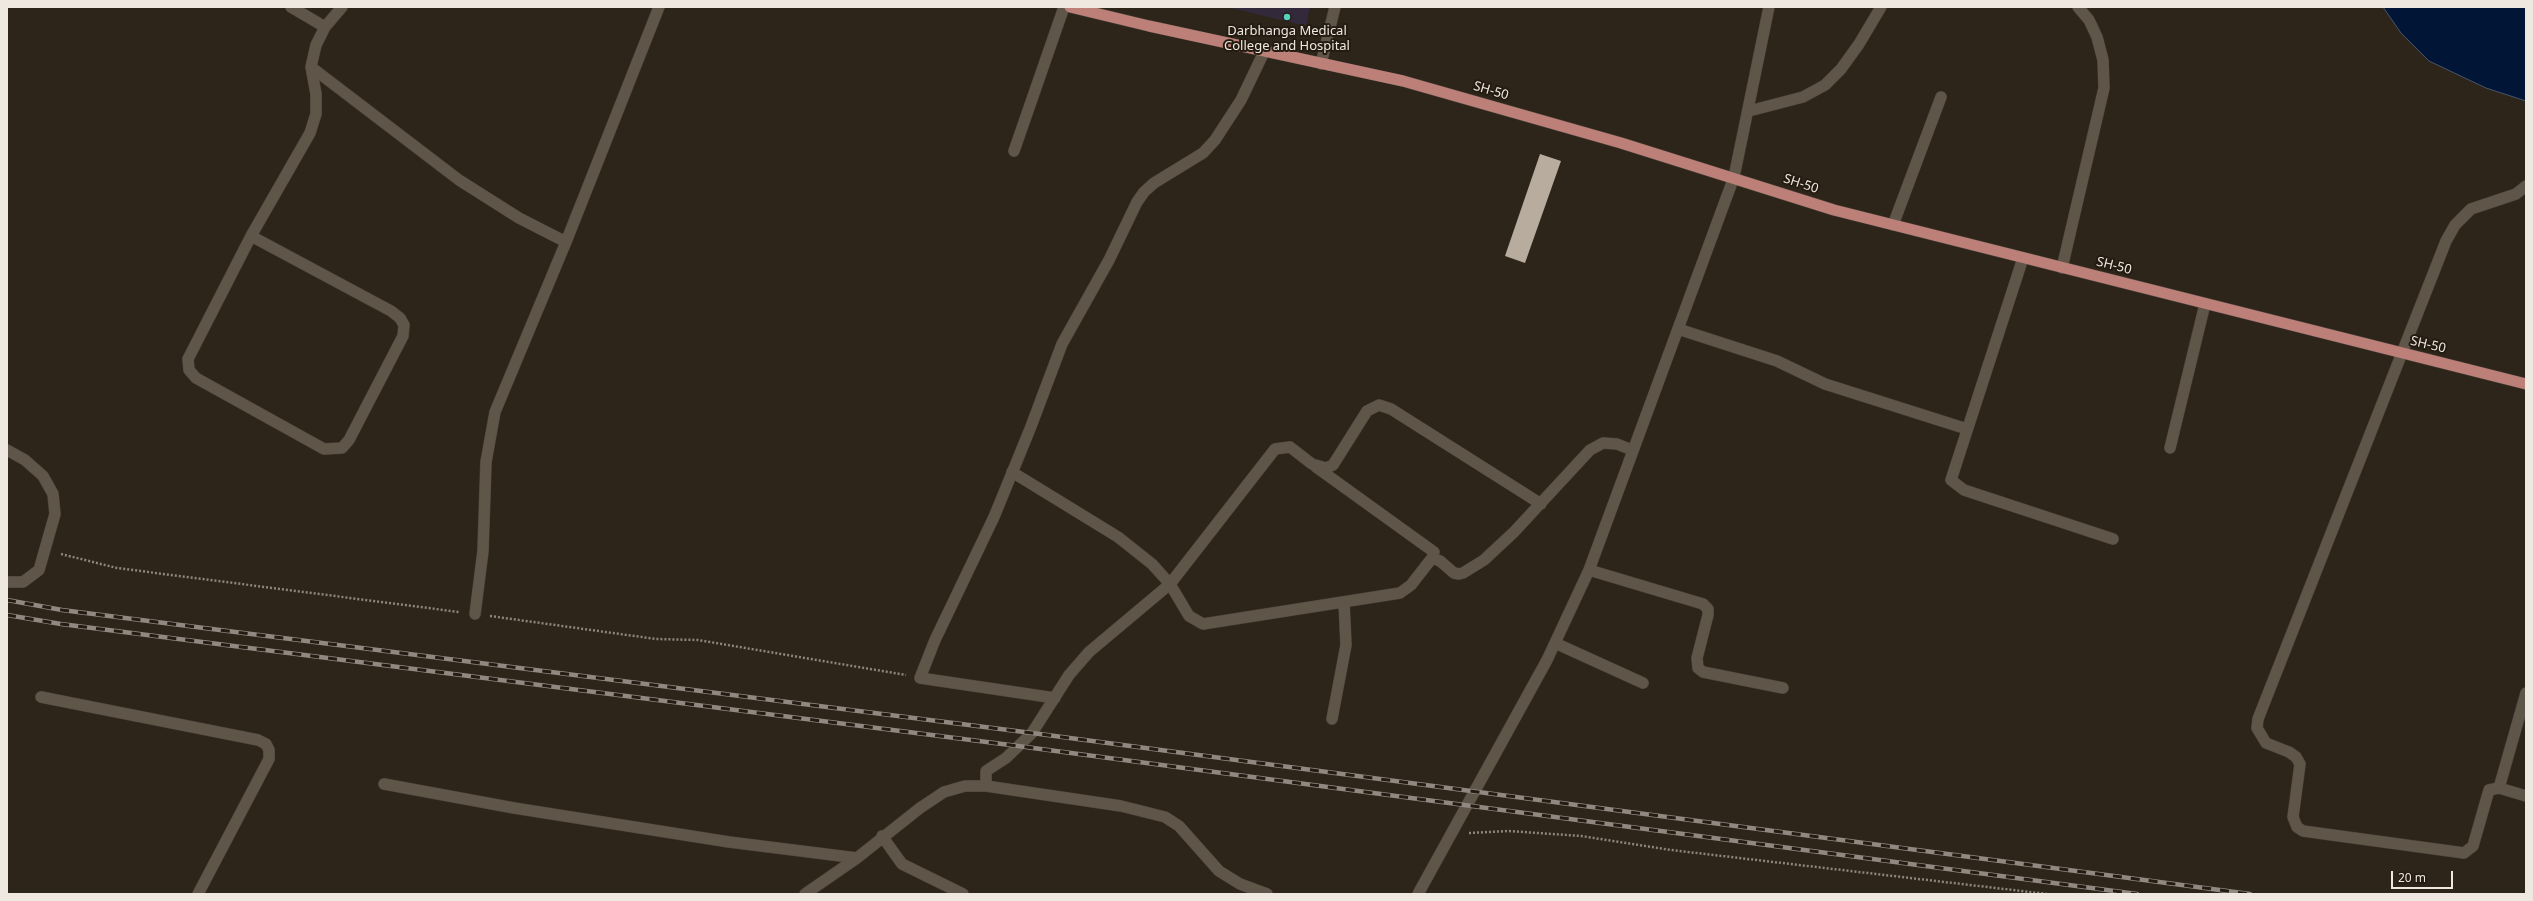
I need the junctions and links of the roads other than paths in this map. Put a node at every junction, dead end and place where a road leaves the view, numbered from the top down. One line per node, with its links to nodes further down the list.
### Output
1 (291, 7): 10 (street)
2 (342, 7): 10 (street)
3 (659, 7): 21 (street)
4 (1064, 7): 16 (street)
5 (1070, 7): 11 (main road, SH-50)
6 (1335, 7): 12 (street)
7 (1769, 7): 15 (street)
8 (1881, 7): 15 (street)
9 (2078, 7): 23 (street)
10 (326, 27): 13 (street)
11 (1264, 52): 12 (main road, SH-50); 33 (street)
12 (1321, 64): 17 (main road, SH-50)
13 (311, 67): 20 (street); 21 (street)
14 (1941, 98): 19 (street)
15 (1749, 111): 17 (street)
16 (1014, 151)
17 (1734, 178): 19 (main road, SH-50); 25 (street)
18 (2526, 186): 26 (street)
19 (1892, 224): 22 (main road, SH-50)
20 (251, 236): 20 (street)
21 (566, 242): 41 (street)
22 (2024, 258): 23 (main road, SH-50); 28 (street)
23 (2062, 268): 24 (main road, SH-50)
24 (2205, 304): 26 (main road, SH-50); 29 (street)
25 (1678, 329): 28 (street); 31 (street)
26 (2401, 353): 27 (main road, SH-50); 51 (street)
27 (2526, 384)
28 (1967, 430): 35 (street)
29 (2170, 448)
30 (7, 450): 38 (street)
31 (1632, 450): 34 (street); 37 (street)
32 (1312, 464): 34 (street); 36 (street); 39 (street)
33 (1012, 472): 39 (street); 47 (street)
34 (1541, 504): 40 (street)
35 (2112, 539)
36 (1434, 552)
37 (1589, 570): 42 (street); 44 (street)
38 (7, 582)
39 (1170, 584): 40 (street); 47 (street)
40 (1344, 602): 48 (street)
41 (475, 614)
42 (1555, 643): 43 (street); 59 (street)
43 (1643, 683)
44 (1783, 688)
45 (2526, 693): 51 (street)
46 (41, 697): 55 (street)
47 (1055, 698): 50 (street)
48 (1332, 719)
49 (384, 784): 54 (street)
50 (986, 786): 53 (street); 58 (street)
51 (2499, 788): 52 (street)
52 (2526, 796)
53 (882, 836): 54 (street); 57 (street)
54 (857, 858): 56 (street)
55 (198, 894)
56 (805, 894)
57 (963, 894)
58 (1267, 894)
59 (1418, 894)

